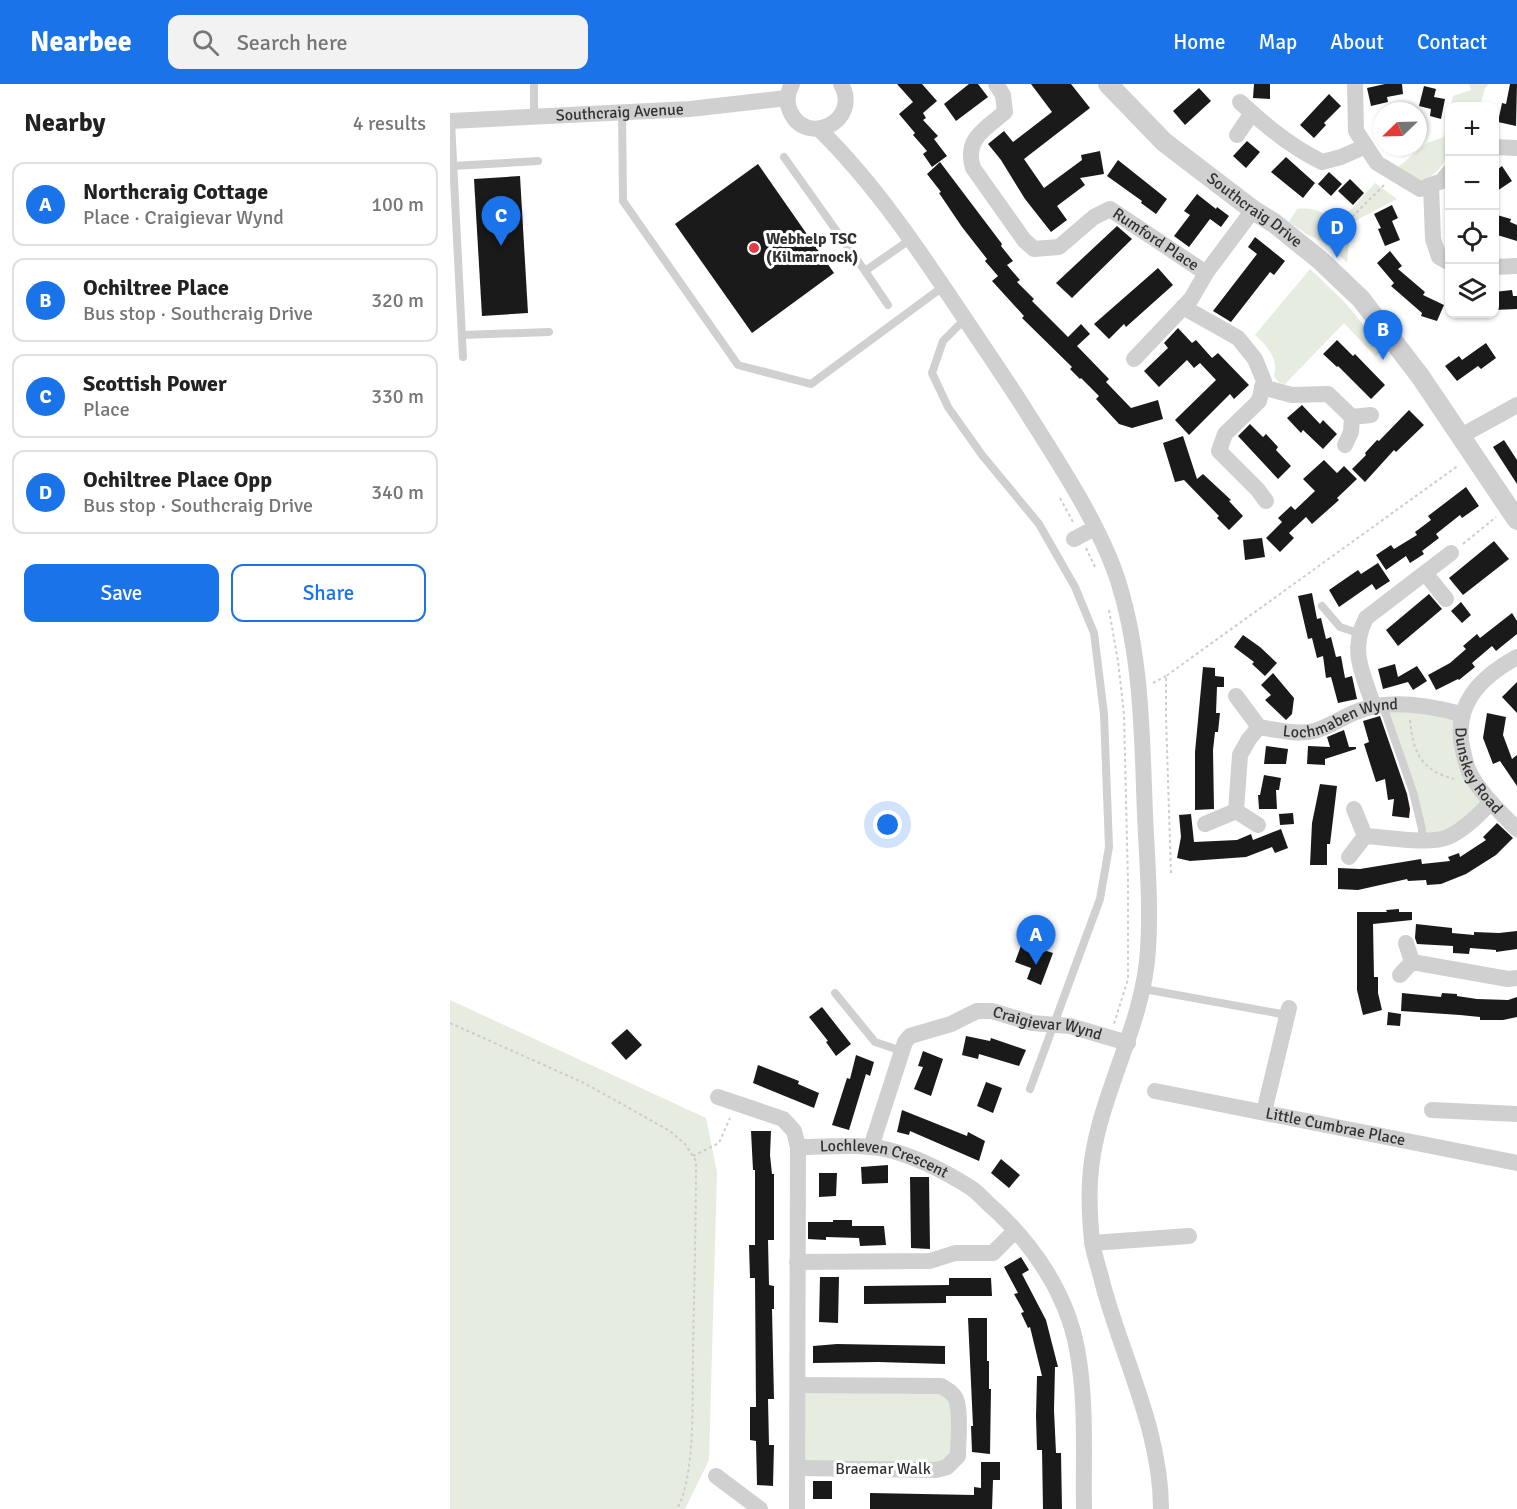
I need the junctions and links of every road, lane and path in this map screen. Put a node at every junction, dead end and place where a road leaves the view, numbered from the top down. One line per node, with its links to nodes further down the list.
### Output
1 (534, 84): 8 (lane)
2 (840, 84): 10 (street)
3 (996, 84): 28 (street, Rumford Place)
4 (1108, 84): 21 (street, Southcraig Drive)
5 (1355, 84): 12 (street)
6 (790, 91): 7 (street, Southcraig Avenue); 10 (street)
7 (622, 112): 8 (street, Southcraig Avenue); 29 (lane)
8 (534, 117): 9 (street, Southcraig Avenue)
9 (450, 121): 17 (lane)
10 (819, 129): 22 (street)
11 (1238, 135): 12 (street)
12 (1366, 146): 18 (street)
13 (1499, 147): 14 (street)
14 (1517, 148)
15 (784, 157): 27 (lane)
16 (538, 161): 17 (lane)
17 (453, 166): 34 (lane)
18 (1393, 173): 20 (street); 23 (path)
19 (1445, 177): 20 (street)
20 (1431, 185): 24 (street)
21 (1253, 210): 23 (street, Southcraig Drive); 28 (street)
22 (911, 239): 27 (lane); 29 (street)
23 (1320, 261): 41 (street, Southcraig Drive)
24 (1445, 261)
25 (1517, 266): 26 (street)
26 (1499, 267)
27 (865, 271): 30 (lane)
28 (1206, 273): 31 (street)
29 (944, 286): 32 (street)
30 (888, 306)
31 (1183, 307): 36 (street); 37 (street)
32 (965, 319): 46 (street); 78 (lane)
33 (549, 332): 34 (lane)
34 (462, 335): 35 (lane)
35 (463, 357)
36 (1134, 359)
37 (1262, 387): 40 (street); 44 (street)
38 (1517, 405): 41 (street)
39 (1371, 415): 40 (street)
40 (1352, 417): 42 (street)
41 (1461, 436): 43 (street, Southcraig Drive)
42 (1345, 445)
43 (1473, 454): 45 (street, Southcraig Drive); 69 (path)
44 (1266, 501)
45 (1513, 513): 48 (path)
46 (1095, 528): 47 (street); 74 (street)
47 (1074, 539)
48 (1451, 553): 49 (street)
49 (1425, 573): 50 (street); 52 (street)
50 (1446, 599)
51 (1322, 606): 52 (lane)
52 (1358, 633): 56 (street)
53 (1517, 657): 57 (street, Dunskey Road)
54 (1236, 696): 58 (street, Lochmaben Wynd)
55 (1409, 705): 56 (street, Lochmaben Wynd); 57 (street, Lochmaben Wynd); 59 (path)
56 (1378, 706): 58 (street, Lochmaben Wynd); 67 (lane)
57 (1461, 714): 59 (street, Dunskey Road)
58 (1259, 727): 62 (street)
59 (1471, 776): 60 (street, Dunskey Road)
60 (1491, 802): 65 (street, Dunskey Road); 67 (street)
61 (1354, 809): 66 (street)
62 (1236, 811): 63 (street); 64 (street)
63 (1205, 824)
64 (1258, 825)
65 (1517, 829)
66 (1365, 836): 67 (street); 68 (street)
67 (1422, 840)
68 (1349, 857)
69 (1171, 873)
70 (1406, 943): 71 (street)
71 (1412, 962): 72 (street); 73 (street)
72 (1400, 975)
73 (1517, 978)
74 (1144, 989): 76 (lane); 79 (street)
75 (835, 993): 80 (lane)
76 (1288, 1012): 85 (street)
77 (450, 1023): 89 (path)
78 (1054, 1023): 79 (street, Craigievar Wynd); 80 (street, Craigievar Wynd); 81 (lane)
79 (1128, 1043): 93 (street)
80 (902, 1051): 88 (street, Craigievar Wynd)
81 (1030, 1089)
82 (1155, 1091): 85 (street, Little Cumbrae Place)
83 (725, 1100): 87 (street); 89 (path)
84 (1432, 1110): 86 (street)
85 (1263, 1112): 90 (street, Little Cumbrae Place)
86 (1517, 1114)
87 (798, 1147): 88 (street, Lochleven Crescent); 94 (street, Lochleven Crescent)
88 (871, 1147): 91 (street, Lochleven Crescent)
89 (693, 1156): 98 (path)
90 (1517, 1163)
91 (1015, 1231): 94 (street); 101 (street, Lochleven Crescent)
92 (1189, 1236): 93 (street)
93 (1092, 1243): 102 (street)
94 (797, 1262): 95 (street, Lochleven Crescent)
95 (798, 1385): 96 (street, Lochleven Crescent); 96 (street, Braemar Walk)
96 (798, 1468): 100 (street, Lochleven Crescent)
97 (716, 1476): 99 (street)
98 (677, 1509)
99 (760, 1509)
100 (797, 1509)
101 (1084, 1509)
102 (1161, 1509)

